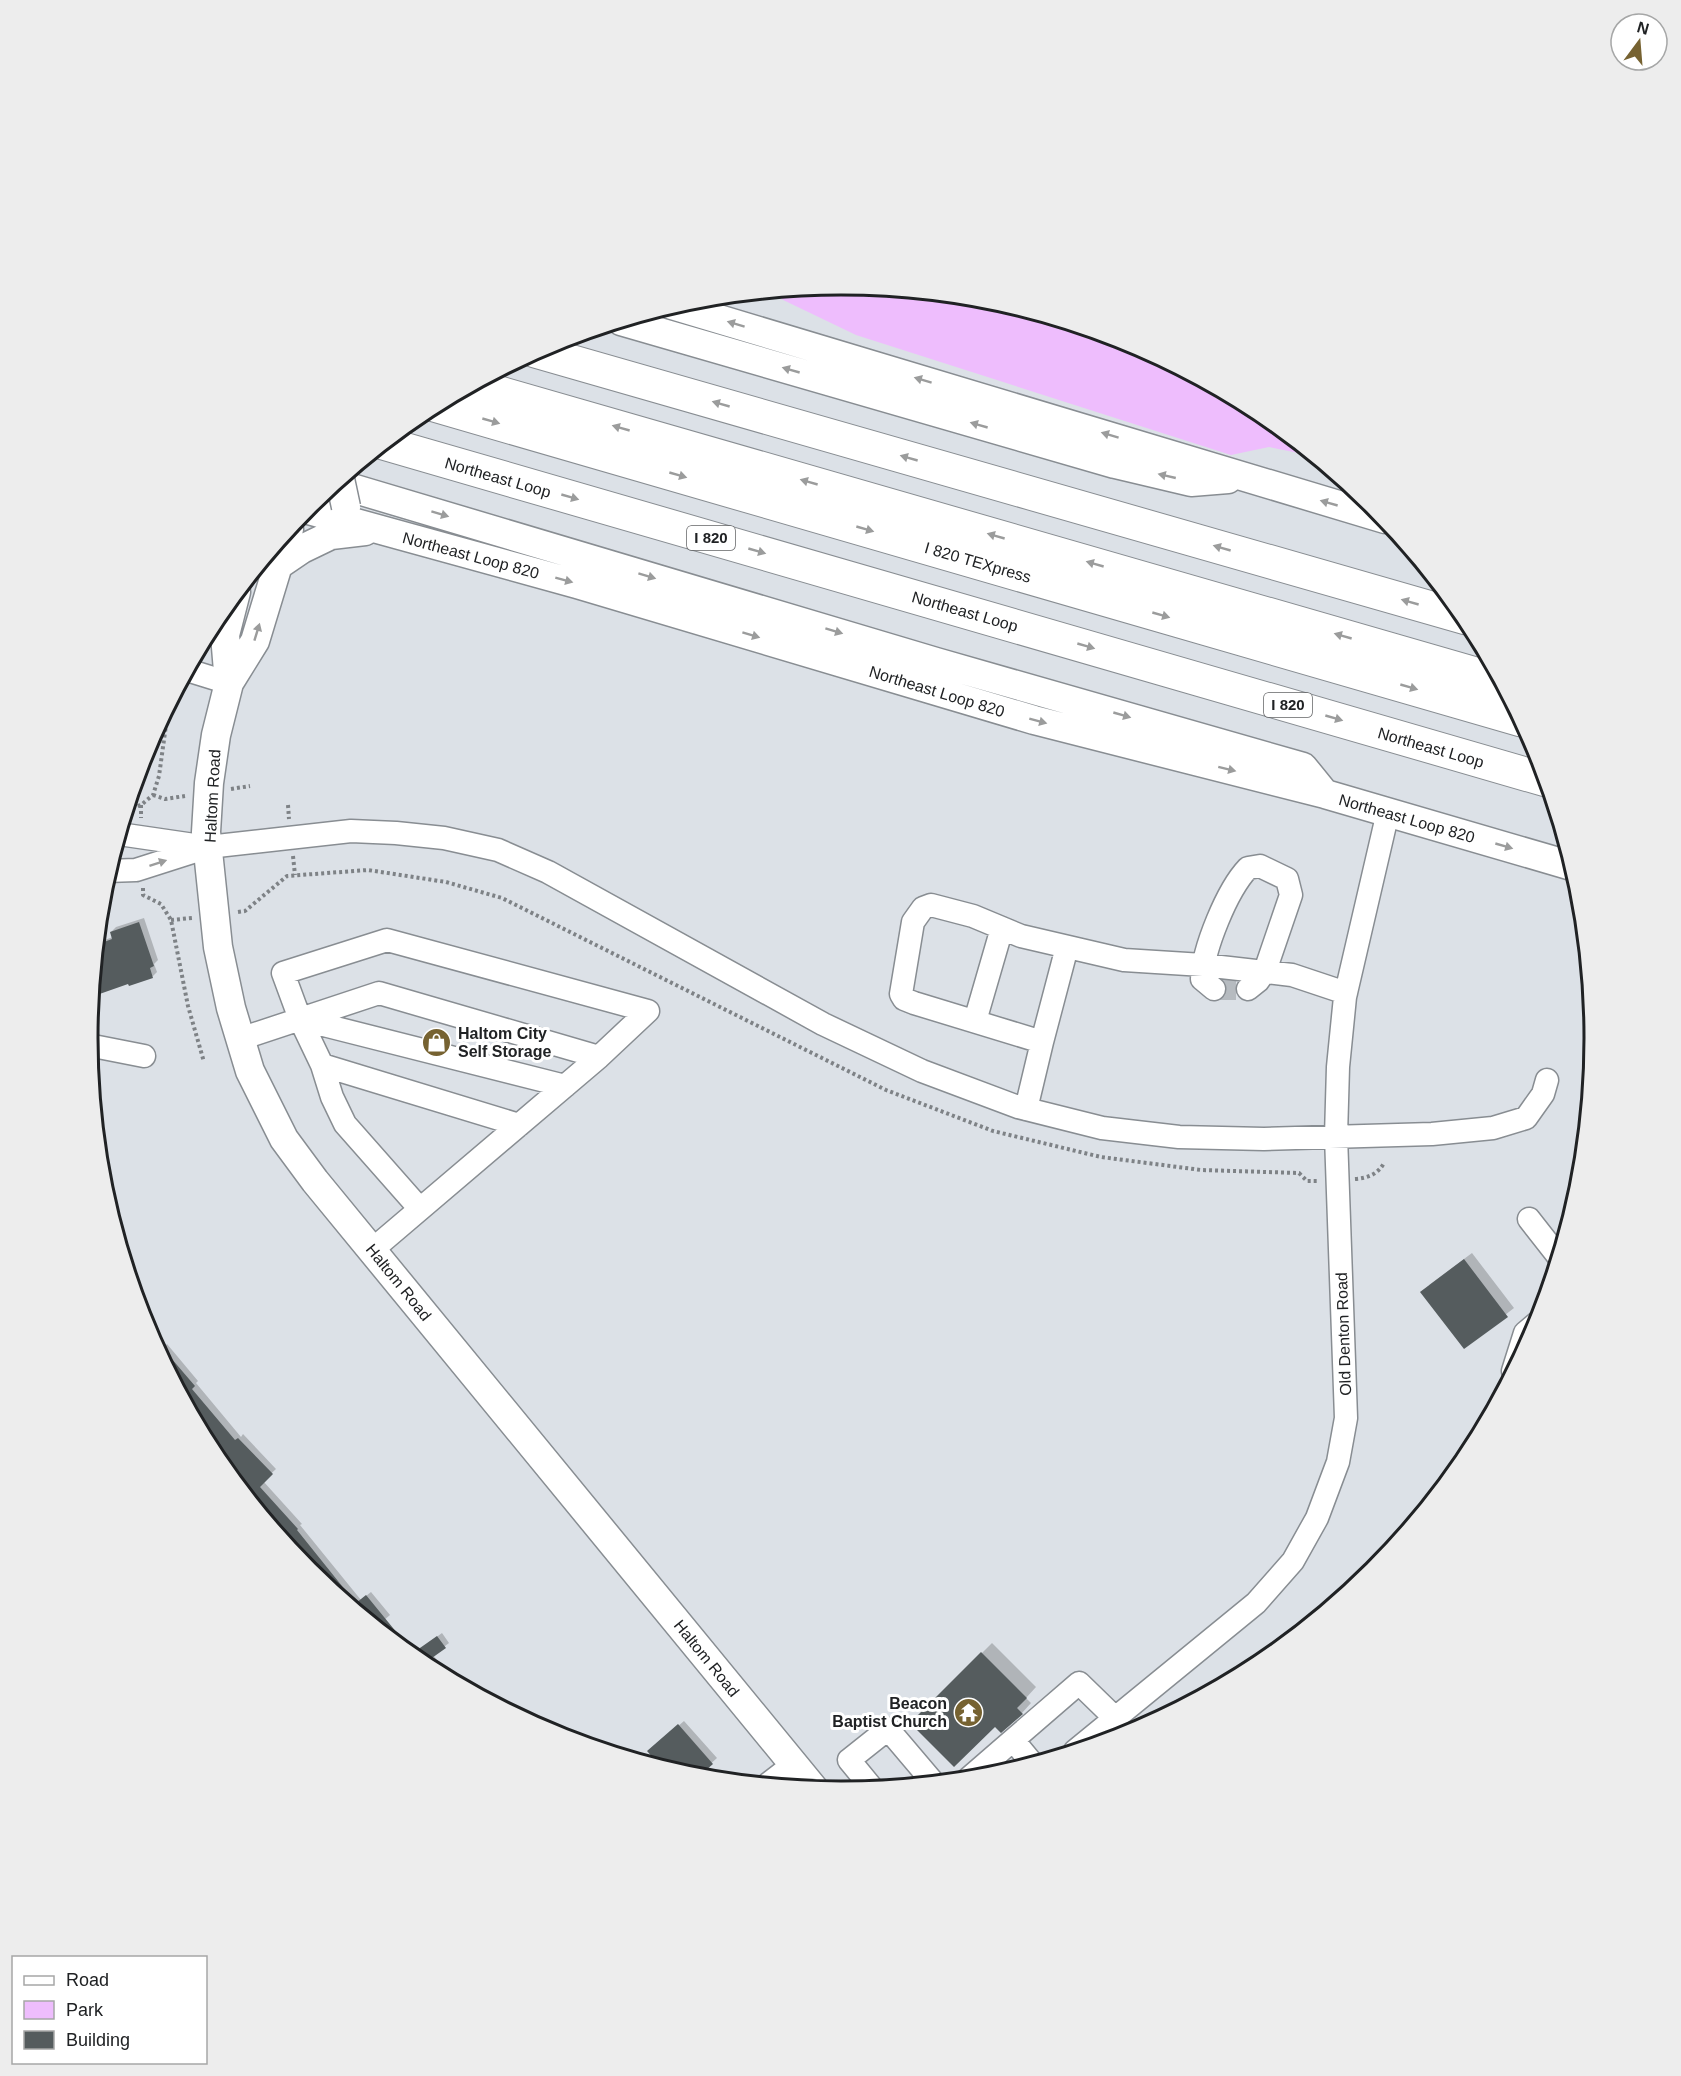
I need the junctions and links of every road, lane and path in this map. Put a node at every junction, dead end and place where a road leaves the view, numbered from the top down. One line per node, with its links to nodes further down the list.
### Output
1 (690, 310): 7 (main road, one-way to 1)
2 (633, 325): 7 (main road, one-way to 2)
3 (549, 355): 14 (highway, one-way to 3)
4 (482, 388): 17 (highway, I 820 TEXpress, one-way to 4)
5 (447, 408): 19 (highway, I 820 TEXpress, one-way to 19)
6 (392, 446): 21 (highway, Northeast Loop / I 820, one-way to 21)
7 (1245, 478): 10 (main road, one-way to 7)
8 (341, 495): 11 (main road); 22 (main road, one-way to 22)
9 (317, 511): 11 (main road, Northeast Loop 820)
10 (1367, 514)
11 (376, 529): 13 (main road); 22 (main road, Northeast Loop 820, one-way to 22)
12 (283, 547): 13 (main road, Haltom Road)
13 (277, 566): 18 (main road, Haltom Road, one-way to 13)
14 (1450, 613)
15 (230, 615): 18 (main road, Haltom Road)
16 (194, 672): 18 (street)
17 (1491, 678)
18 (230, 683): 26 (main road, Haltom Road)
19 (1511, 717)
20 (166, 728): 23 (path)
21 (1536, 777)
22 (1325, 794): 24 (main road, Northeast Loop 820)
23 (135, 807)
24 (1388, 812): 27 (main road, Northeast Loop 820, one-way to 27); 37 (street, Old Denton Road)
25 (126, 835): 26 (street)
26 (208, 847): 28 (street, one-way to 26); 40 (main road, Haltom Road); 49 (street)
27 (1562, 863)
28 (117, 871)
29 (143, 895): 45 (path)
30 (245, 910): 54 (path)
31 (1002, 928): 32 (street); 39 (street); 39 (street)
32 (1067, 947): 33 (street); 41 (street)
33 (1203, 965): 34 (street); 34 (street); 35 (street)
34 (1265, 971): 36 (street); 37 (street)
35 (1214, 989)
36 (1248, 989)
37 (1346, 993): 51 (street, Old Denton Road)
38 (300, 1019): 40 (street); 44 (street); 44 (street); 46 (street); 48 (street)
39 (975, 1021): 41 (street)
40 (240, 1038): 58 (main road, Haltom Road)
41 (1042, 1042): 49 (street)
42 (98, 1047): 43 (street)
43 (144, 1056)
44 (599, 1056): 48 (street)
45 (204, 1062)
46 (322, 1065): 50 (street); 55 (street)
47 (1547, 1080): 51 (street)
48 (565, 1086): 50 (street)
49 (1026, 1109): 51 (street)
50 (519, 1125): 55 (street)
51 (1336, 1136): 59 (street, Old Denton Road)
52 (1384, 1163): 53 (path)
53 (1365, 1178)
54 (1307, 1181)
55 (420, 1209): 58 (street)
56 (1529, 1219): 57 (street)
57 (1552, 1249)
58 (372, 1250): 63 (main road, Haltom Road)
59 (1115, 1718): 60 (street, Old Denton Road); 61 (street)
60 (1091, 1737)
61 (1013, 1740): 62 (street); 64 (street)
62 (1027, 1757)
63 (794, 1764): 66 (street); 67 (main road, Haltom Road)
64 (981, 1768)
65 (928, 1776): 68 (street)
66 (776, 1778)
67 (806, 1780)
68 (865, 1780)

